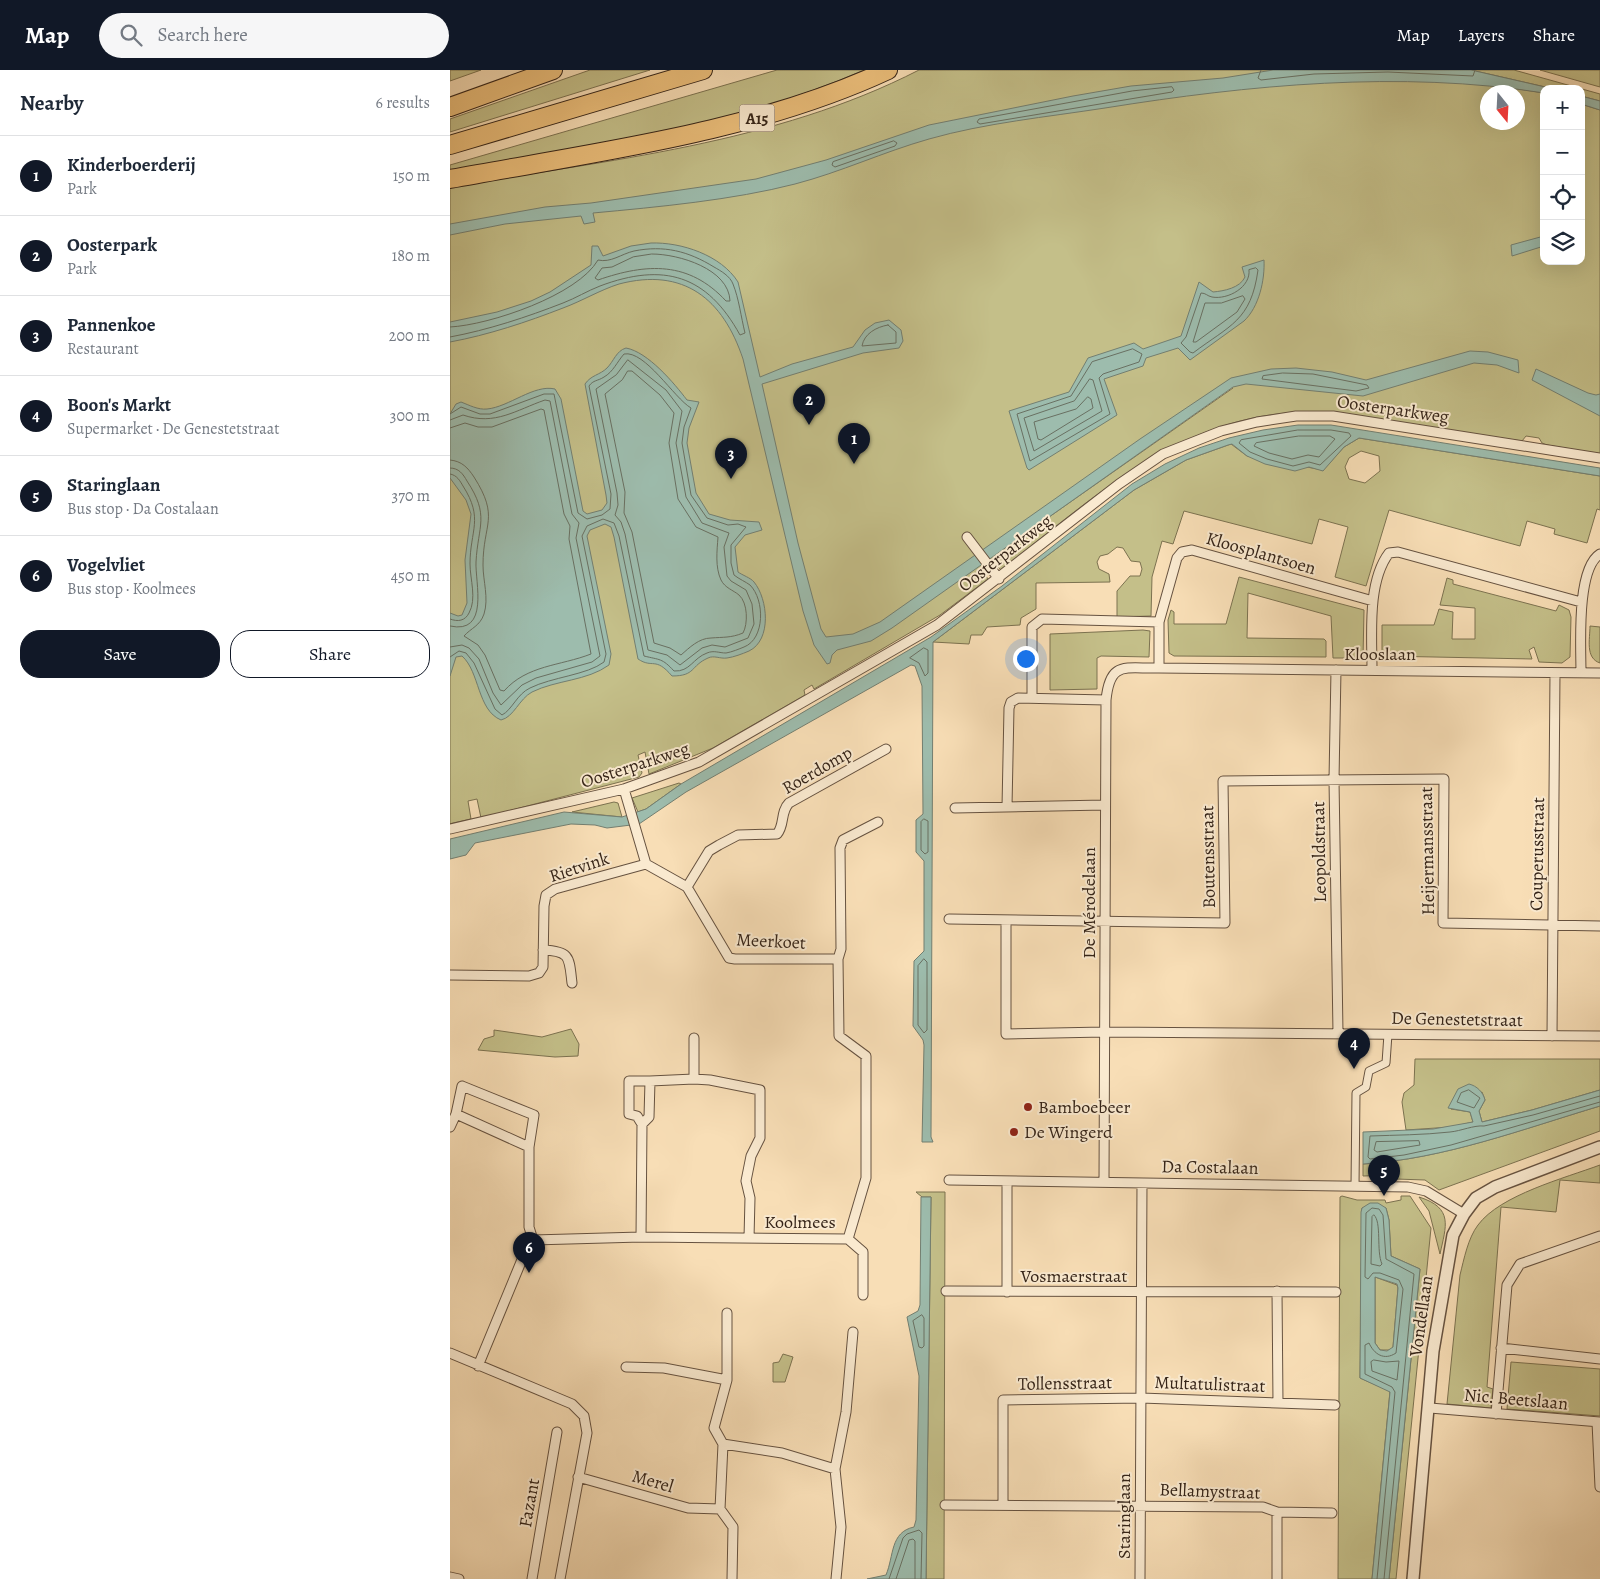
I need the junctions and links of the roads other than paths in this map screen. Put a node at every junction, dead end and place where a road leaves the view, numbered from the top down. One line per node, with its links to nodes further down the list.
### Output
1 (553, 70): 4 (highway)
2 (703, 70): 5 (highway)
3 (888, 70): 6 (highway, A15)
4 (450, 107)
5 (450, 144)
6 (450, 180)
7 (1600, 458): 10 (street, Oosterparkweg)
8 (967, 537): 10 (street)
9 (1600, 554): 12 (street)
10 (999, 579): 24 (street, Oosterparkweg)
11 (1373, 601): 12 (street); 13 (street, Kloosplantsoen); 15 (street)
12 (1581, 602): 18 (street)
13 (1159, 622): 14 (street, Kloosplantsoen); 20 (street)
14 (1159, 668): 16 (street, Klooslaan); 21 (street, De Mérodelaan)
15 (1372, 669): 16 (street, Klooslaan); 17 (street, Klooslaan)
16 (1336, 670): 23 (street, Leopoldstraat)
17 (1555, 673): 18 (street, Klooslaan); 35 (street, Couperusstraat)
18 (1581, 673): 19 (street, Klooslaan)
19 (1600, 673)
20 (1032, 698): 21 (street); 26 (street)
21 (1106, 700): 25 (street, De Mérodelaan)
22 (886, 749): 31 (street, Roerdomp)
23 (1334, 780): 34 (street, Boutensstraat); 35 (street, Heijermansstraat); 42 (street, Leopoldstraat)
24 (624, 789): 29 (street, Oosterparkweg); 30 (street)
25 (1105, 805): 26 (street); 34 (street, De Mérodelaan)
26 (1007, 807): 27 (street)
27 (955, 808)
28 (878, 822): 38 (street)
29 (450, 829)
30 (646, 864): 31 (street); 37 (street, Rietvink)
31 (687, 887): 38 (street, Meerkoet)
32 (949, 919): 33 (street)
33 (1006, 921): 34 (street); 41 (street, De Genestetstraat)
34 (1105, 923): 41 (street, De Mérodelaan)
35 (1552, 925): 36 (street); 44 (street, Couperusstraat)
36 (1600, 926)
37 (543, 950): 39 (street, Rietvink); 40 (street)
38 (838, 959): 63 (street, Koolmees)
39 (450, 975)
40 (572, 982)
41 (1104, 1032): 42 (street, De Genestetstraat); 56 (street, De Mérodelaan)
42 (1338, 1034): 43 (street, De Genestetstraat)
43 (1388, 1034): 44 (street, De Genestetstraat); 58 (street)
44 (1552, 1036): 45 (street, De Genestetstraat)
45 (1600, 1036)
46 (694, 1038): 47 (street)
47 (694, 1079): 48 (street, Koolmees); 62 (street, Koolmees)
48 (650, 1081): 50 (street); 50 (street, Koolmees)
49 (456, 1114): 51 (street); 52 (street); 52 (street)
50 (642, 1124): 61 (street)
51 (450, 1127)
52 (529, 1147): 64 (street)
53 (1600, 1147): 59 (street, Vondellaan)
54 (948, 1180): 55 (street, Da Costalaan)
55 (1007, 1181): 56 (street, Da Costalaan); 67 (street, Vosmaerstraat)
56 (1104, 1182): 57 (street, Da Costalaan)
57 (1142, 1183): 58 (street, Da Costalaan); 69 (street, Staringlaan)
58 (1355, 1186): 59 (street, Da Costalaan)
59 (1464, 1214): 82 (street, Vondellaan)
60 (1600, 1236): 73 (street)
61 (641, 1237): 62 (street, Koolmees); 64 (street, Koolmees)
62 (750, 1238): 63 (street, Koolmees)
63 (848, 1239): 70 (street)
64 (533, 1240): 76 (street)
65 (946, 1291): 67 (street, Vosmaerstraat)
66 (1278, 1291): 68 (street); 69 (street); 80 (street, Multatulistraat)
67 (1007, 1292): 69 (street, Vosmaerstraat)
68 (1336, 1292)
69 (1142, 1293): 79 (street, Staringlaan)
70 (863, 1294)
71 (726, 1313): 78 (street)
72 (854, 1332): 87 (street)
73 (1501, 1348): 75 (street); 83 (street)
74 (450, 1353): 76 (street)
75 (1600, 1359)
76 (478, 1366): 88 (street)
77 (626, 1367): 78 (street)
78 (727, 1380): 86 (street)
79 (1141, 1398): 80 (street, Multatulistraat); 90 (street, Tollensstraat); 91 (street, Staringlaan)
80 (1278, 1403): 81 (street, Multatulistraat)
81 (1335, 1405)
82 (1430, 1408): 83 (street, Nic. Beetslaan); 104 (street, Vondellaan)
83 (1496, 1414): 84 (street, Nic. Beetslaan)
84 (1599, 1422): 89 (street)
85 (557, 1432): 98 (street, Fazant)
86 (723, 1444): 87 (street); 93 (street)
87 (836, 1469): 101 (street)
88 (578, 1477): 93 (street, Merel); 99 (street)
89 (1600, 1488)
90 (1003, 1504): 91 (street); 92 (street)
91 (1140, 1504): 94 (street, Bellamystraat); 102 (street, Staringlaan)
92 (945, 1505)
93 (720, 1509): 100 (street)
94 (1277, 1512): 95 (street, Bellamystraat); 103 (street, Bellamystraat)
95 (1332, 1513)
96 (450, 1577): 97 (street)
97 (459, 1579)
98 (532, 1579)
99 (560, 1579)
100 (732, 1579)
101 (836, 1579)
102 (1140, 1579)
103 (1277, 1579)
104 (1413, 1579)

